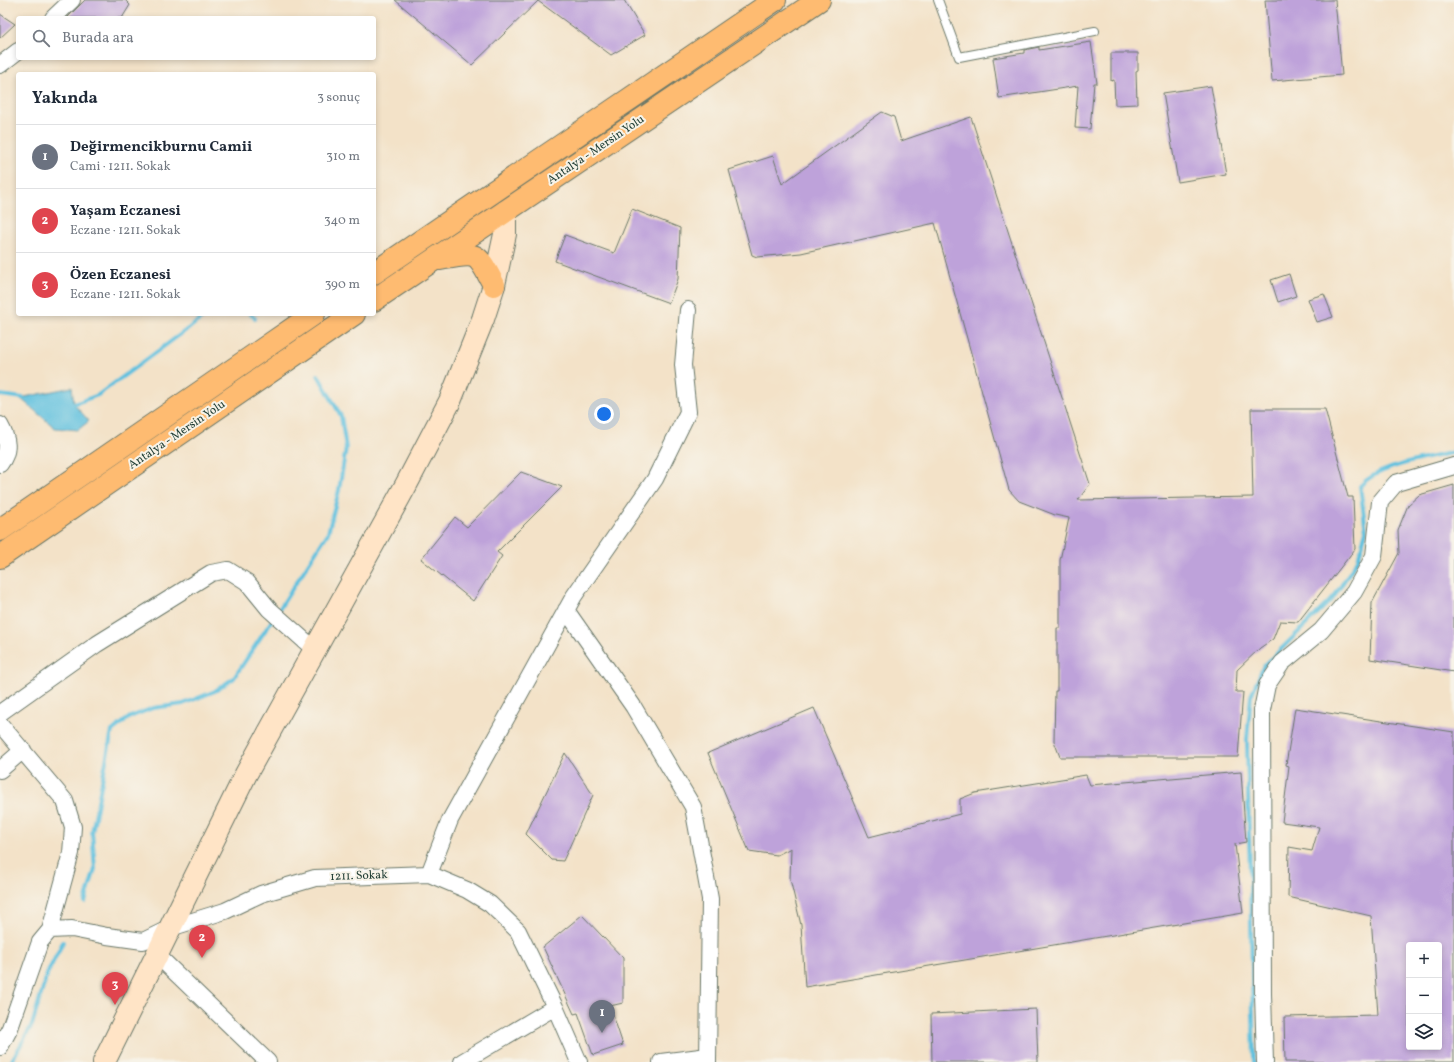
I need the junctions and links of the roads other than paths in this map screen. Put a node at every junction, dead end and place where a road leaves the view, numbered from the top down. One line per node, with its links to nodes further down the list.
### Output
1 (72, 0): 5 (street)
2 (775, 0): 9 (highway, Antalya - Mersin Yolu)
3 (819, 0): 10 (highway, Antalya - Mersin Yolu)
4 (938, 0): 6 (lane)
5 (55, 16)
6 (1095, 31)
7 (16, 53): 8 (street)
8 (0, 65)
9 (493, 191): 10 (highway); 12 (highway, Antalya - Mersin Yolu)
10 (505, 212): 11 (highway, Antalya - Mersin Yolu); 13 (street)
11 (431, 261): 13 (highway); 14 (highway, Antalya - Mersin Yolu)
12 (376, 272)
13 (494, 286): 24 (street)
14 (376, 299)
15 (688, 310): 23 (street)
16 (311, 316): 21 (highway, Antalya - Mersin Yolu)
17 (351, 316): 22 (highway, Antalya - Mersin Yolu)
18 (0, 425): 19 (street)
19 (0, 464)
20 (1454, 466): 41 (street)
21 (0, 530)
22 (0, 557)
23 (566, 610): 29 (street); 35 (street)
24 (315, 650): 25 (street); 30 (street)
25 (0, 713)
26 (0, 724): 27 (street)
27 (22, 750): 28 (street); 31 (street)
28 (0, 770)
29 (429, 874): 30 (street, 1211. Sokak); 33 (street, 1211. Sokak)
30 (170, 928): 31 (street, 1211. Sokak); 32 (street)
31 (50, 930): 34 (street)
32 (157, 955): 36 (street); 37 (street)
33 (556, 1006): 38 (street); 39 (street, 1211. Sokak)
34 (0, 1047)
35 (708, 1059): 40 (street)
36 (104, 1062)
37 (268, 1062)
38 (462, 1062)
39 (579, 1062)
40 (661, 1062)
41 (1265, 1062)

